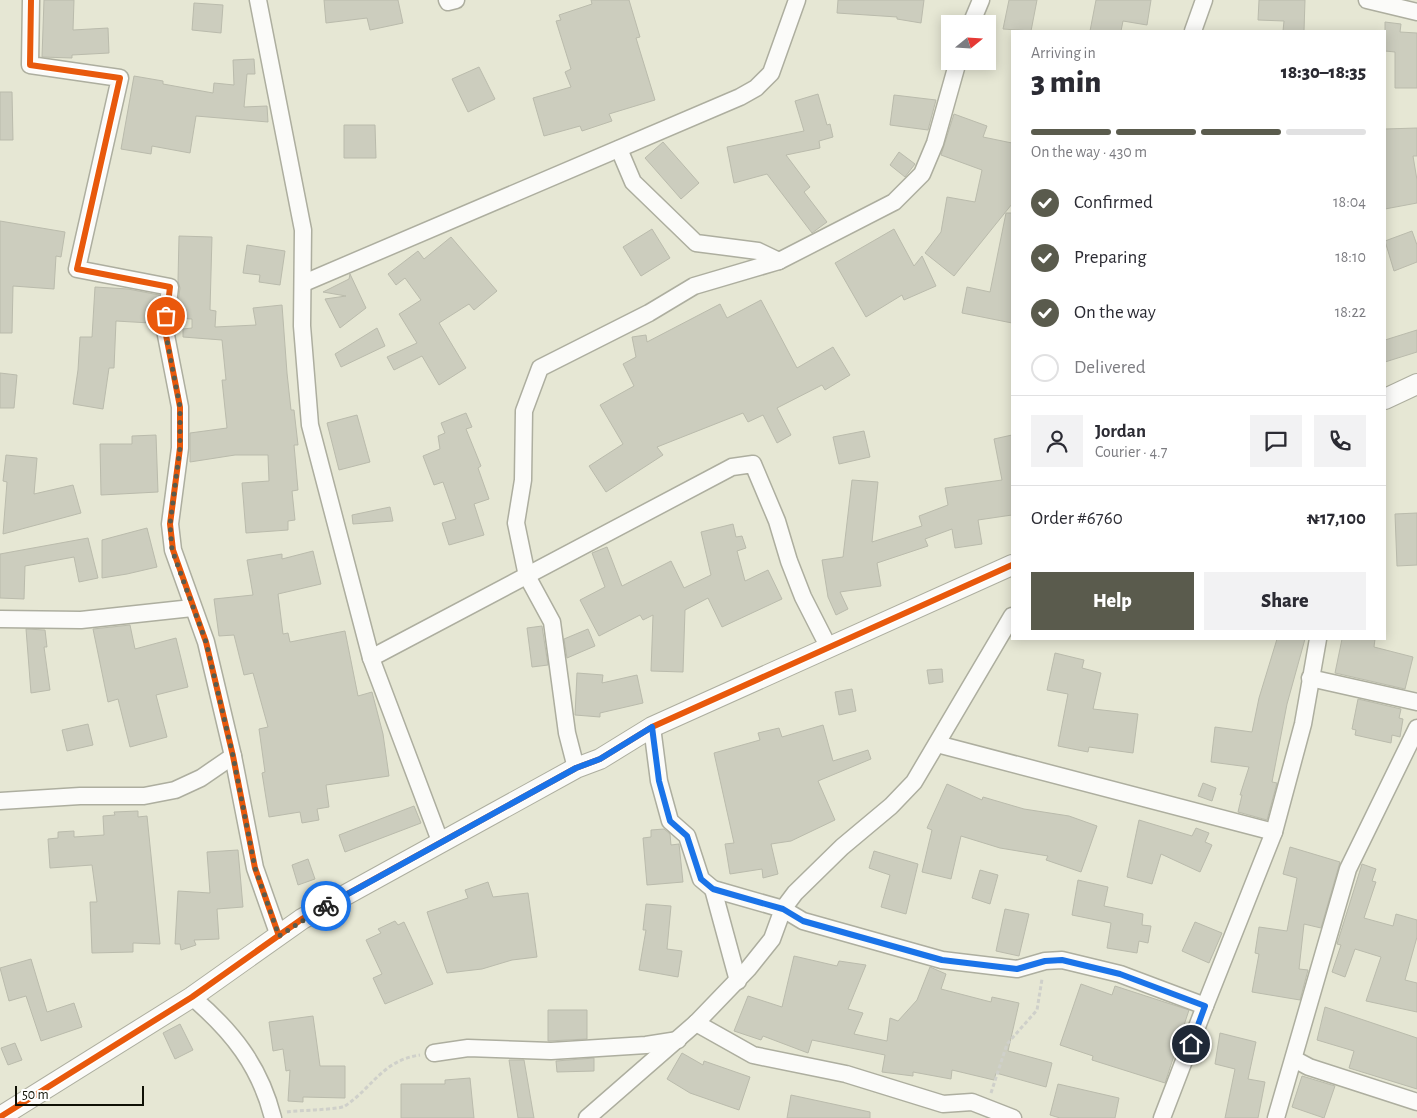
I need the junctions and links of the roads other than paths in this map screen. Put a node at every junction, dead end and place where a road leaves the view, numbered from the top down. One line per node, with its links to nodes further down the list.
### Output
1 (31, 0): 20 (street)
2 (258, 0): 15 (street)
3 (447, 0): 4 (street)
4 (456, 0)
5 (797, 0): 13 (street)
6 (981, 0): 10 (street)
7 (1204, 0): 11 (street)
8 (1367, 0): 9 (street)
9 (1417, 12)
10 (975, 15)
11 (1193, 30)
12 (955, 70): 14 (street)
13 (618, 148): 14 (street); 15 (street)
14 (779, 260): 19 (street)
15 (304, 283): 25 (street)
16 (1417, 384): 17 (street)
17 (1386, 399)
18 (1011, 565): 24 (street)
19 (527, 576): 24 (street); 25 (street); 32 (street)
20 (192, 608): 22 (street); 31 (street)
21 (1011, 618): 30 (street)
22 (0, 619)
23 (1318, 640): 26 (street)
24 (829, 648): 28 (street)
25 (371, 658): 35 (street)
26 (1310, 678): 27 (street); 34 (street)
27 (1417, 702)
28 (652, 727): 32 (street); 36 (street)
29 (1417, 728): 45 (street)
30 (937, 744): 34 (street); 37 (street)
31 (233, 756): 33 (street); 38 (street)
32 (576, 768): 35 (street)
33 (0, 802)
34 (1274, 832): 41 (street)
35 (440, 842): 38 (street)
36 (713, 889): 37 (street); 39 (street)
37 (783, 909): 39 (street); 41 (street)
38 (279, 936): 40 (street)
39 (738, 980): 42 (street)
40 (192, 997): 47 (street); 48 (street)
41 (1205, 1006): 51 (street)
42 (696, 1023): 43 (street); 50 (street)
43 (678, 1040): 44 (street); 49 (street)
44 (434, 1053)
45 (1294, 1059): 46 (street); 52 (street)
46 (1417, 1102)
47 (272, 1116)
48 (0, 1117)
49 (587, 1118)
50 (1013, 1118)
51 (1162, 1118)
52 (1276, 1118)

